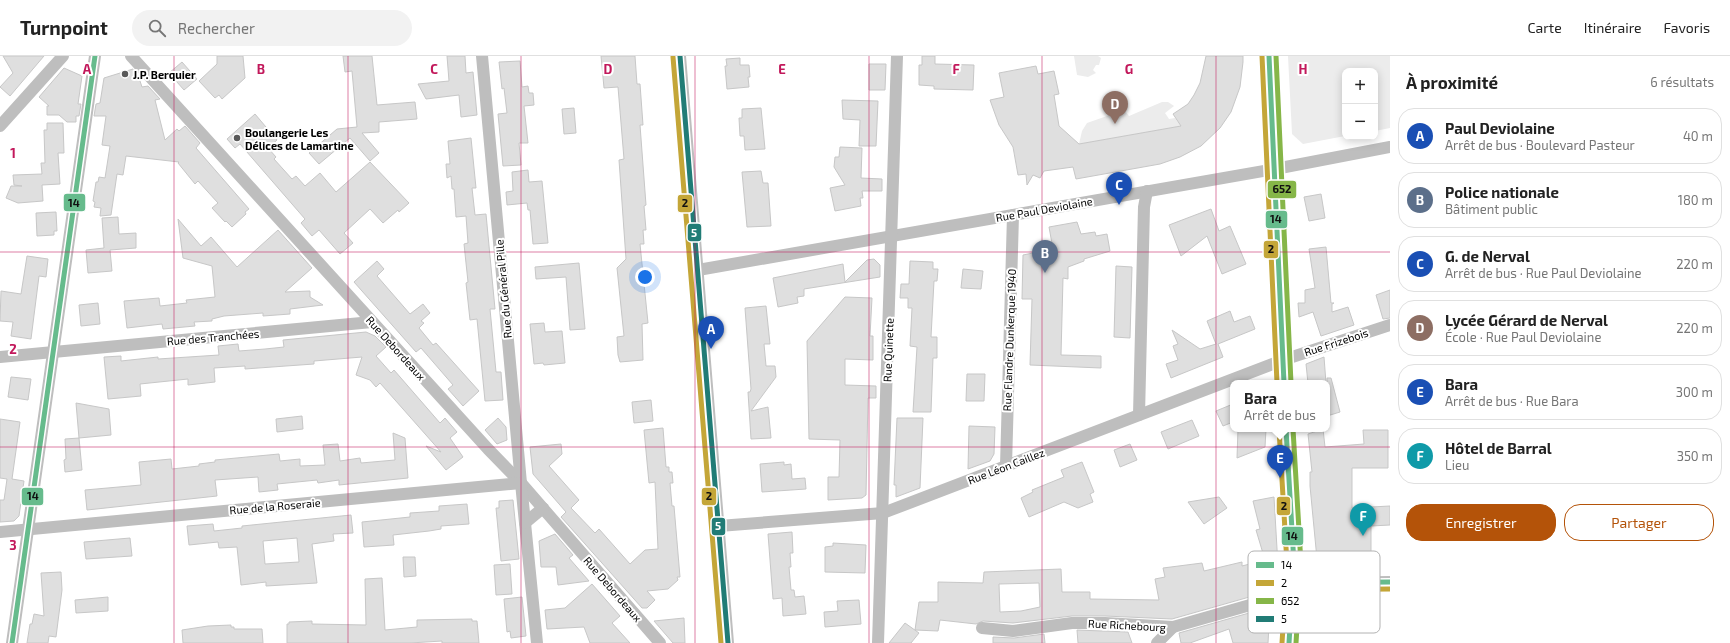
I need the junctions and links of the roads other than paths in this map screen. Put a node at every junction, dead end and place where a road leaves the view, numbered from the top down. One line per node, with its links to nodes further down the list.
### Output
1 (63, 56): 8 (street)
2 (95, 56): 17 (street)
3 (131, 56): 15 (street, Rue Debordeaux)
4 (482, 56): 24 (street, Rue du Général Pille)
5 (680, 56): 14 (street)
6 (897, 56): 13 (street, Rue Quinette)
7 (1269, 56): 10 (street)
8 (0, 126)
9 (1390, 147): 10 (street, Rue Paul Deviolaine)
10 (1275, 169): 11 (street, Rue Paul Deviolaine); 19 (street)
11 (1147, 191): 12 (street, Rue Paul Deviolaine); 21 (street)
12 (1013, 215): 13 (street, Rue Paul Deviolaine); 23 (street, Rue Flandre Dunkerque 1940)
13 (892, 236): 14 (street, Rue Paul Deviolaine); 26 (street, Rue Quinette)
14 (698, 270): 28 (street)
15 (372, 322): 17 (street, Rue des Tranchées); 24 (street, Rue Debordeaux)
16 (1390, 325): 19 (street, Rue Frizebois)
17 (54, 352): 18 (street, Rue des Tranchées); 29 (street)
18 (0, 357)
19 (1282, 360): 20 (street); 21 (street, Rue Léon Caillez)
20 (1284, 380)
21 (1139, 415): 23 (street, Rue Léon Caillez)
22 (1286, 432): 31 (street)
23 (1006, 466): 26 (street, Rue Léon Caillez)
24 (521, 483): 25 (street, Rue Debordeaux); 27 (street, Rue du Général Pille); 29 (street, Rue de la Roseraie)
25 (543, 508): 27 (street); 41 (street, Rue Debordeaux)
26 (883, 513): 28 (street, Rue Léon Caillez); 43 (street, Rue Quinette)
27 (525, 522): 40 (street, Rue du Général Pille)
28 (719, 526): 42 (street)
29 (29, 530): 30 (street, Rue de la Roseraie); 39 (street)
30 (0, 532)
31 (1293, 551)
32 (1390, 582): 33 (street, Rue Richebourg)
33 (1380, 583)
34 (1248, 603): 35 (street, Rue Richebourg)
35 (1173, 627): 38 (street, Rue Richebourg); 44 (street)
36 (982, 628): 38 (street, Rue Richebourg)
37 (1290, 633): 45 (street)
38 (1013, 637)
39 (12, 643)
40 (537, 643)
41 (660, 643)
42 (728, 643)
43 (878, 643)
44 (1157, 643)
45 (1289, 643)

